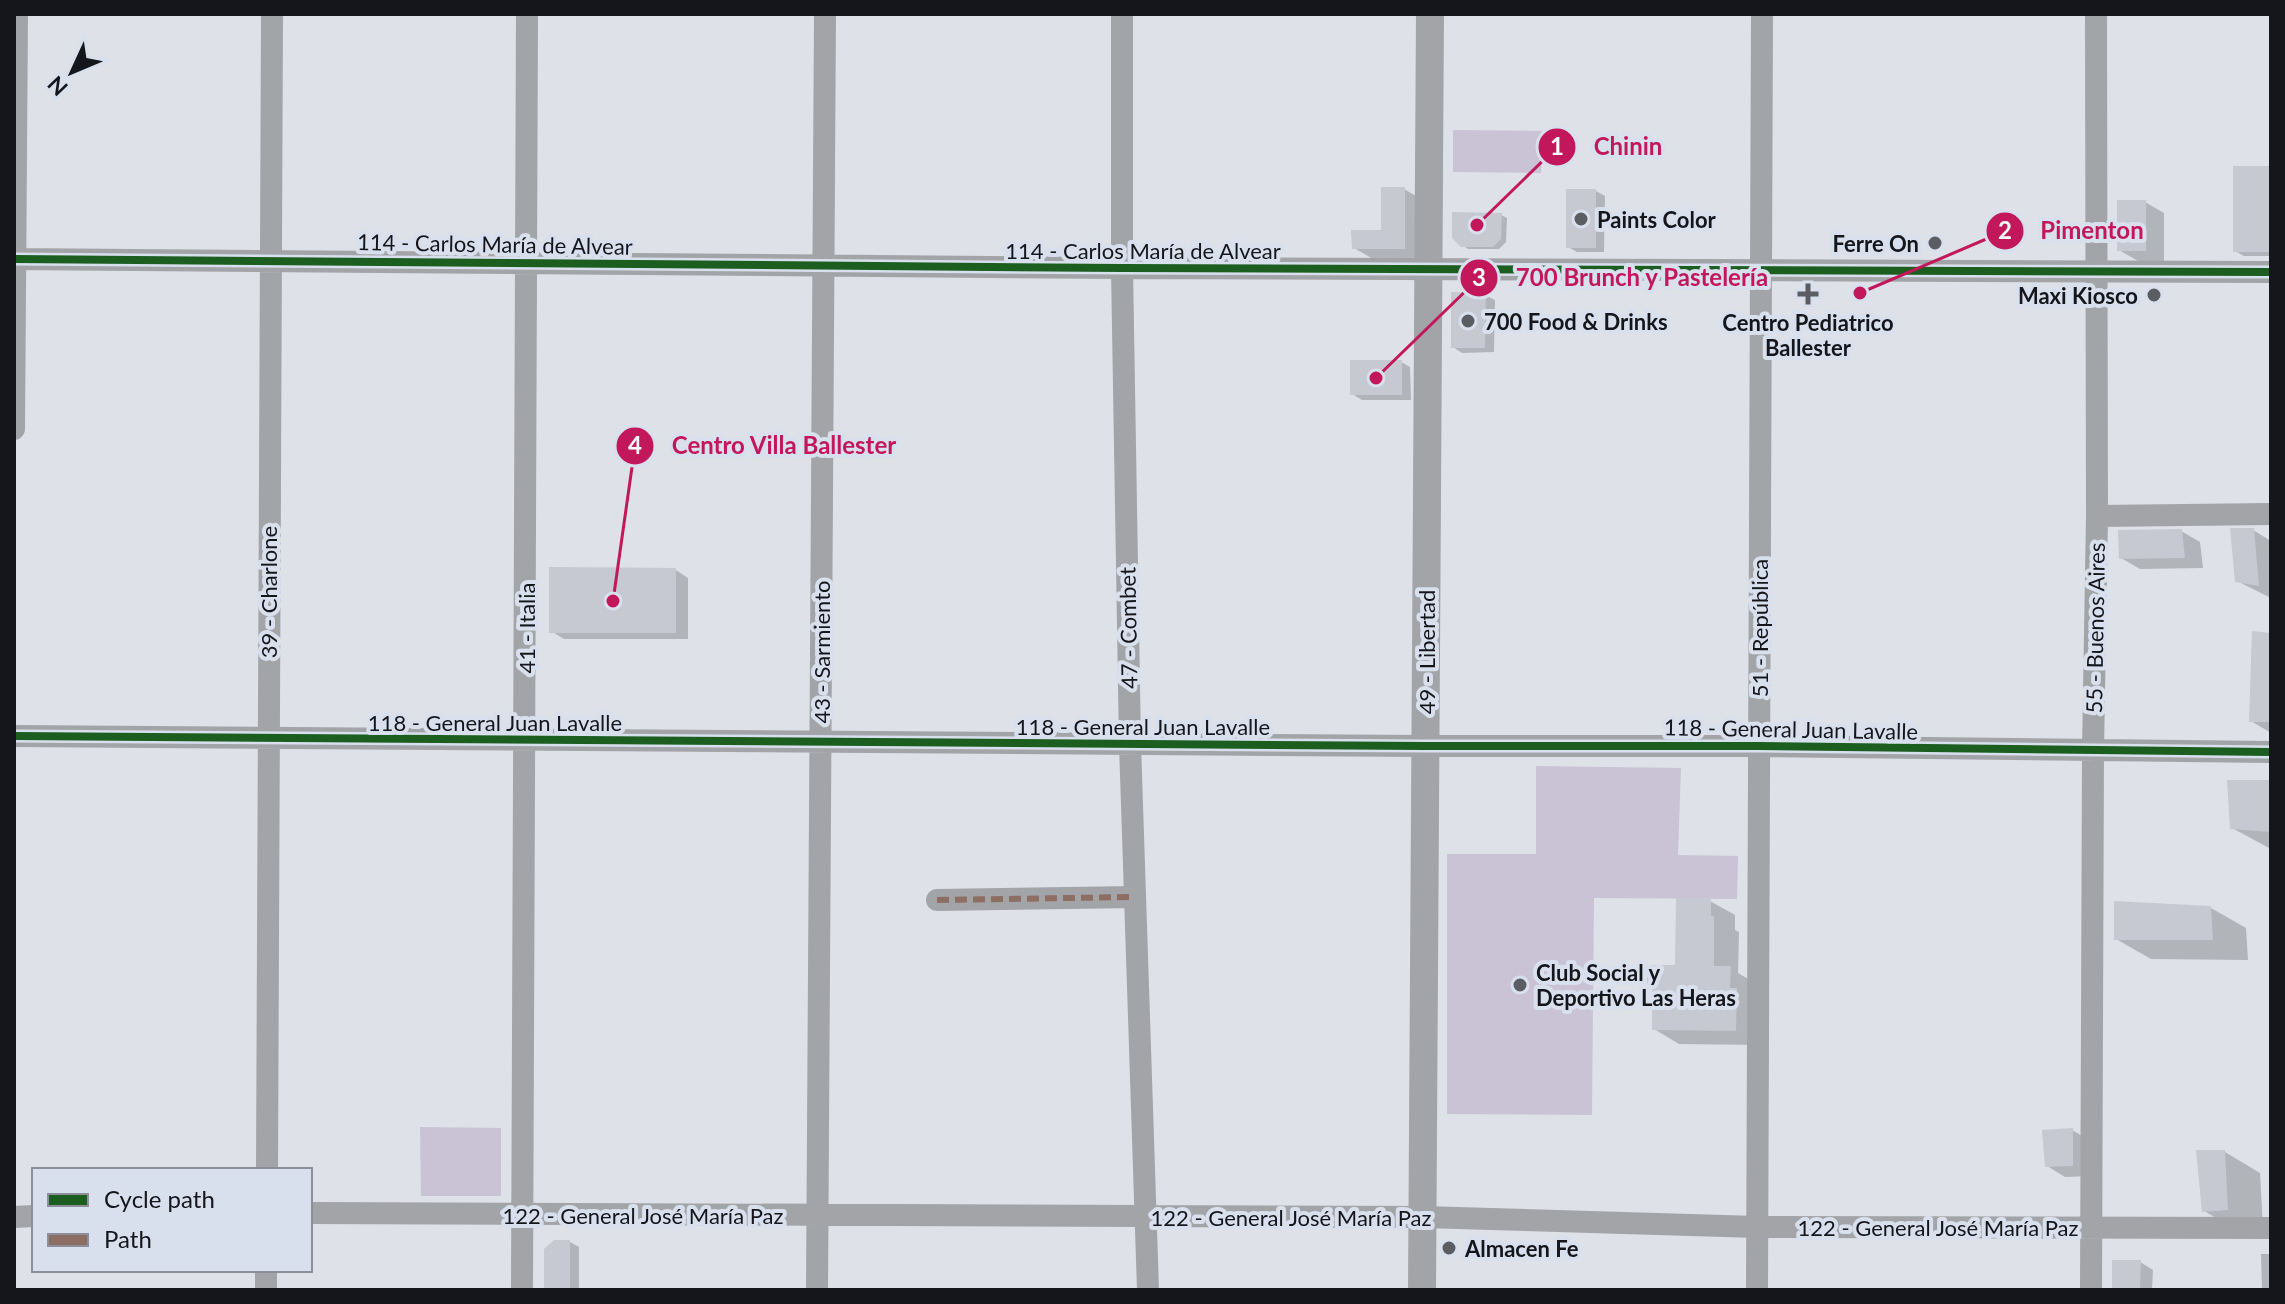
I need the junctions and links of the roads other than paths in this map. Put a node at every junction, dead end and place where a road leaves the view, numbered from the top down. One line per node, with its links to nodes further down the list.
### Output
1 (17, 14): 9 (street)
2 (272, 14): 10 (street, 39 - Charlone)
3 (527, 14): 11 (street, 41 - Italia)
4 (825, 14): 12 (street, 43 - Sarmiento)
5 (1122, 14): 13 (street, 47 - Combet)
6 (1430, 14): 14 (street, 49 - Libertad)
7 (1762, 14): 15 (street, 51 - República)
8 (2096, 14): 16 (street, 55 - Buenos Aires)
9 (16, 259): 10 (street, 114 - Carlos María de Alvear); 18 (street)
10 (271, 260): 11 (street, 114 - Carlos María de Alvear); 22 (street, 39 - Charlone)
11 (526, 263): 12 (street, 114 - Carlos María de Alvear); 23 (street, 41 - Italia)
12 (823, 266): 13 (street, 114 - Carlos María de Alvear); 24 (street, 43 - Sarmiento)
13 (1122, 268): 14 (street, 114 - Carlos María de Alvear); 25 (street, 47 - Combet)
14 (1428, 269): 15 (street, 114 - Carlos María de Alvear); 26 (street, 49 - Libertad)
15 (1761, 270): 16 (street, 114 - Carlos María de Alvear); 27 (street, 51 - República)
16 (2095, 272): 17 (street, 114 - Carlos María de Alvear); 20 (street, 55 - Buenos Aires)
17 (2271, 272)
18 (14, 429)
19 (2271, 514): 20 (street)
20 (2097, 516): 28 (street, 55 - Buenos Aires)
21 (14, 736): 22 (street, 118 - General Juan Lavalle)
22 (267, 738): 23 (street, 118 - General Juan Lavalle); 32 (street, 39 - Charlone)
23 (526, 740): 24 (street, 118 - General Juan Lavalle); 34 (street, 41 - Italia)
24 (821, 742): 25 (street, 118 - General Juan Lavalle); 35 (street, 43 - Sarmiento)
25 (1130, 744): 26 (street, 118 - General Juan Lavalle); 30 (street, 47 - Combet)
26 (1425, 746): 27 (street, 118 - General Juan Lavalle); 37 (street, 49 - Libertad)
27 (1759, 746): 28 (street, 118 - General Juan Lavalle); 38 (street, 51 - República)
28 (2093, 751): 29 (street, 118 - General Juan Lavalle); 39 (street, 55 - Buenos Aires)
29 (2271, 752)
30 (1135, 897): 31 (street); 36 (street, 47 - Combet)
31 (937, 900)
32 (267, 1168)
33 (312, 1213): 34 (street, 122 - General José María Paz)
34 (522, 1215): 35 (street, 122 - General José María Paz); 41 (street, 41 - Italia)
35 (818, 1215): 36 (street, 122 - General José María Paz); 42 (street, 43 - Sarmiento)
36 (1145, 1216): 37 (street, 122 - General José María Paz); 43 (street, 47 - Combet)
37 (1423, 1217): 38 (street, 122 - General José María Paz); 44 (street, 49 - Libertad)
38 (1757, 1227): 39 (street, 122 - General José María Paz); 45 (street, 51 - República)
39 (2091, 1227): 40 (street, 122 - General José María Paz); 46 (street, 55 - Buenos Aires)
40 (2271, 1228)
41 (522, 1290)
42 (817, 1290)
43 (1148, 1290)
44 (1422, 1290)
45 (1757, 1290)
46 (2091, 1290)

